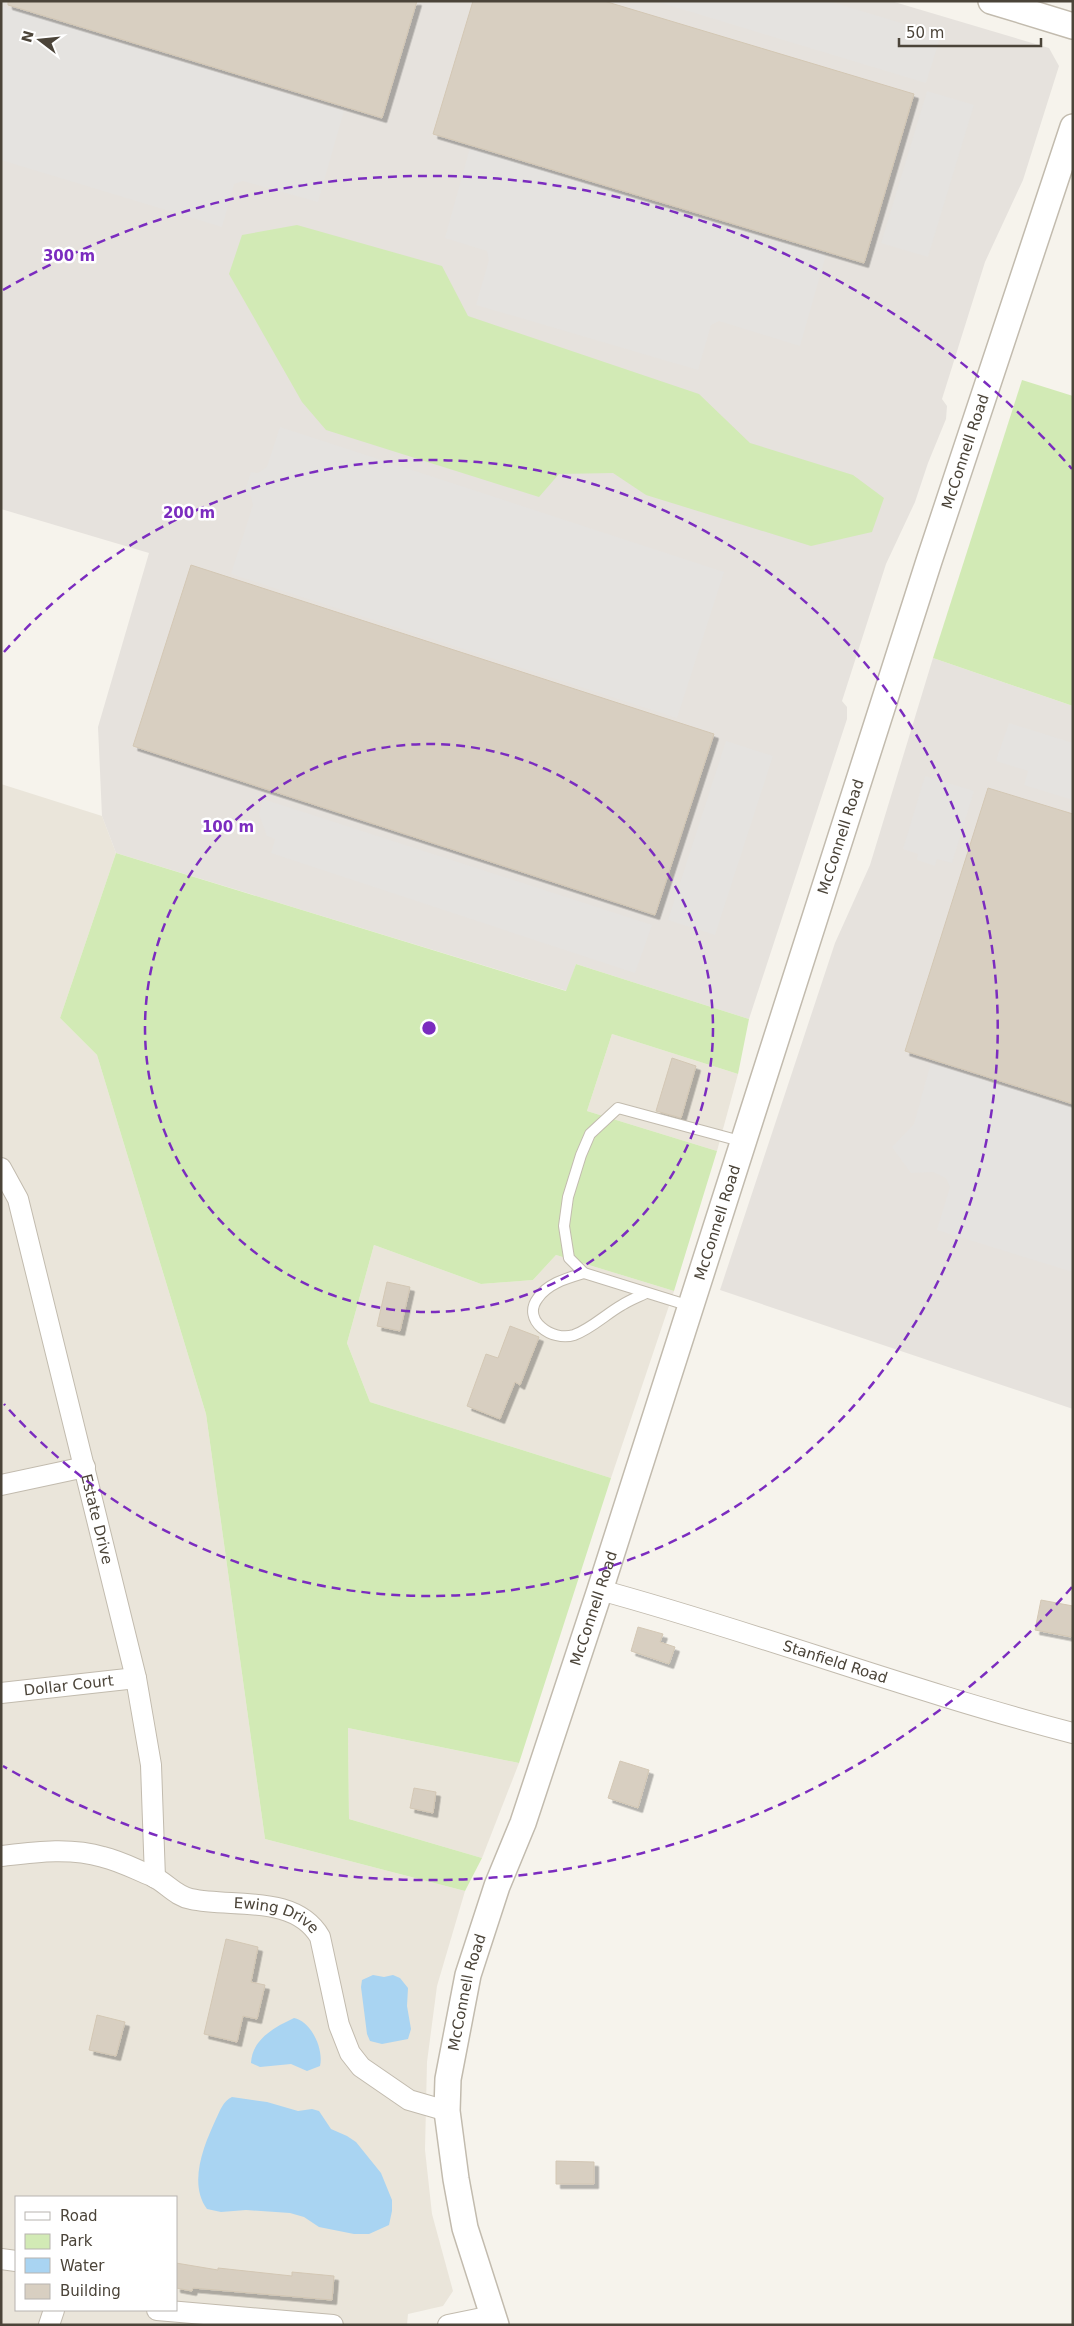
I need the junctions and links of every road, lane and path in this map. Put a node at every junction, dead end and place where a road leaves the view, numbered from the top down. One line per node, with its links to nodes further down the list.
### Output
1 (991, 1): 2 (street)
2 (1073, 26)
3 (1073, 127): 4 (street, McConnell Road)
4 (744, 1142): 6 (lane); 8 (street, McConnell Road)
5 (1, 1168): 9 (street, Estate Drive)
6 (584, 1273): 7 (lane); 7 (lane)
7 (646, 1293): 8 (lane)
8 (691, 1307): 11 (street, McConnell Road)
9 (85, 1468): 10 (street); 12 (street, Estate Drive)
10 (1, 1485)
11 (600, 1590): 14 (street, Stanfield Road); 17 (street, McConnell Road)
12 (136, 1678): 13 (street, Dollar Court); 16 (street, Estate Drive)
13 (1, 1693)
14 (1073, 1732)
15 (1, 1856): 16 (street, Ewing Drive)
16 (156, 1878): 17 (street, Ewing Drive)
17 (447, 2111): 22 (street, McConnell Road)
18 (1, 2259): 19 (street)
19 (15, 2261)
20 (54, 2311): 23 (street)
21 (168, 2311): 24 (street)
22 (494, 2320): 25 (street)
23 (49, 2325)
24 (333, 2325)
25 (448, 2325)

